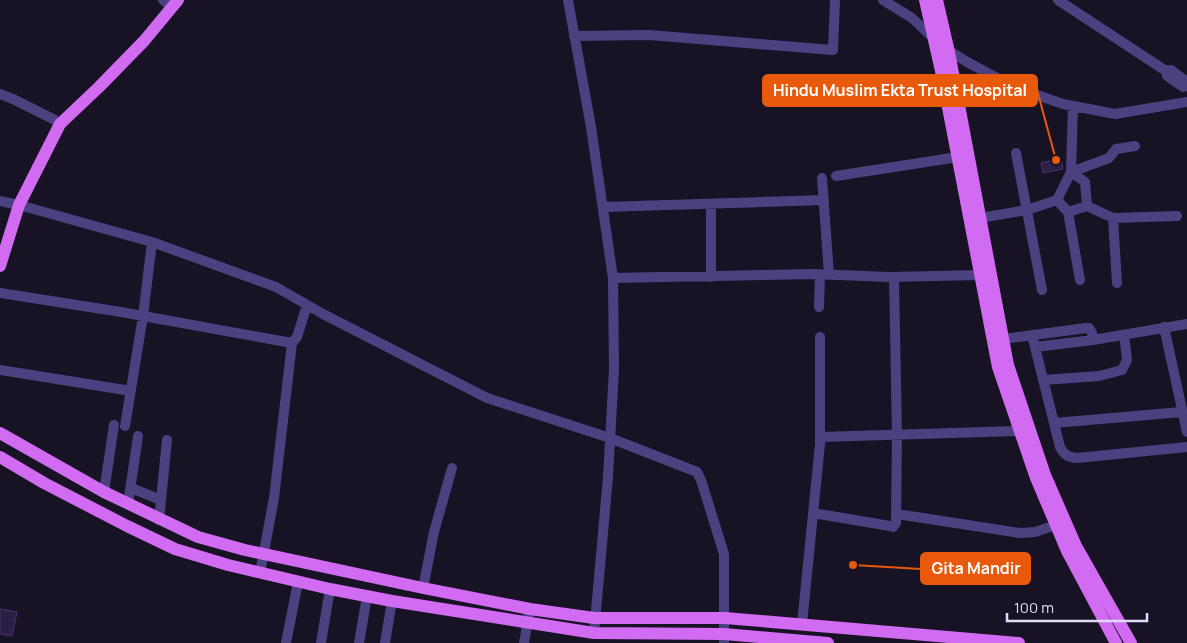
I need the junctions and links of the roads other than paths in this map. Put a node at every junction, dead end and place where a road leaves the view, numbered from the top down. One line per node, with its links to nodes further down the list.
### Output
1 (568, 0): 8 (street)
2 (835, 0): 8 (street)
3 (884, 0): 9 (street)
4 (925, 0): 9 (main road)
5 (936, 0): 10 (main road)
6 (1058, 0): 11 (street)
7 (169, 1): 17 (main road); 26 (main road)
8 (574, 36): 29 (street)
9 (933, 38): 10 (street); 20 (main road)
10 (948, 52): 16 (street); 33 (main road)
11 (1166, 71): 12 (street); 13 (street)
12 (1187, 82)
13 (1187, 86)
14 (0, 94): 17 (street)
15 (1187, 102): 16 (street)
16 (1073, 106): 21 (street)
17 (55, 120): 26 (main road)
18 (1135, 146): 21 (street)
19 (1016, 153): 30 (street)
20 (958, 157): 22 (street); 39 (main road)
21 (1071, 172): 25 (street); 28 (street)
22 (836, 176)
23 (822, 178): 24 (street)
24 (824, 200): 27 (street); 38 (street)
25 (1057, 200): 30 (street); 31 (street)
26 (10, 203): 35 (main road); 36 (street); 37 (main road)
27 (711, 204): 29 (street); 40 (street)
28 (1087, 206): 31 (street); 34 (street)
29 (603, 207): 42 (street)
30 (1027, 210): 33 (street); 45 (street)
31 (1068, 212): 43 (street)
32 (1177, 216): 34 (street)
33 (980, 218): 55 (main road)
34 (1113, 218): 44 (street)
35 (0, 241)
36 (152, 242): 47 (street); 49 (street)
37 (0, 266)
38 (825, 275): 40 (street); 41 (street); 48 (street)
39 (980, 275): 41 (street); 55 (main road)
40 (711, 276): 42 (street)
41 (894, 277): 69 (street)
42 (614, 278): 72 (street)
43 (1080, 280)
44 (1117, 283)
45 (1042, 290)
46 (0, 293): 49 (street)
47 (307, 305): 57 (street); 72 (street)
48 (819, 307)
49 (142, 316): 57 (street); 61 (street)
50 (1187, 324): 51 (street)
51 (1164, 327): 53 (street); 62 (street)
52 (1032, 335): 55 (street); 56 (street); 58 (street)
53 (1124, 335): 56 (street); 60 (street)
54 (820, 337): 71 (street)
55 (998, 340): 66 (main road); 106 (main road)
56 (1093, 340): 58 (street)
57 (292, 343): 85 (street)
58 (1035, 347): 60 (street)
59 (0, 370): 61 (street)
60 (1043, 380): 63 (street)
61 (131, 391): 65 (street)
62 (1182, 412): 63 (street); 67 (street)
63 (1054, 423): 74 (street)
64 (114, 425): 78 (street)
65 (125, 426)
66 (1020, 431): 69 (street); 84 (main road)
67 (1187, 432)
68 (0, 433): 78 (main road)
69 (898, 435): 71 (street); 82 (street)
70 (138, 436): 77 (street)
71 (820, 437): 81 (street)
72 (610, 438): 93 (street); 94 (street)
73 (168, 440): 79 (street)
74 (1187, 447)
75 (0, 457): 86 (main road)
76 (452, 468): 88 (street)
77 (131, 488): 79 (street); 80 (street)
78 (104, 492): 80 (main road)
79 (161, 500): 83 (street)
80 (128, 504): 83 (main road)
81 (813, 513): 82 (street); 95 (street)
82 (897, 514): 84 (street)
83 (158, 520): 85 (main road)
84 (1056, 525): 105 (main road)
85 (264, 553): 86 (street); 88 (main road)
86 (260, 573): 87 (main road)
87 (298, 582): 89 (main road); 98 (street)
88 (423, 588): 92 (main road)
89 (330, 590): 90 (main road); 99 (street)
90 (368, 596): 91 (main road); 100 (street)
91 (392, 602): 92 (main road); 101 (street)
92 (529, 615): 93 (main road); 96 (main road); 102 (street)
93 (594, 618): 94 (main road); 96 (street)
94 (725, 618): 95 (main road); 97 (street)
95 (802, 624): 104 (main road)
96 (594, 633): 97 (main road)
97 (724, 638): 103 (main road)
98 (286, 643)
99 (321, 643)
100 (359, 643)
101 (385, 643)
102 (524, 643)
103 (828, 643)
104 (1019, 643)
105 (1116, 643)
106 (1131, 643)

